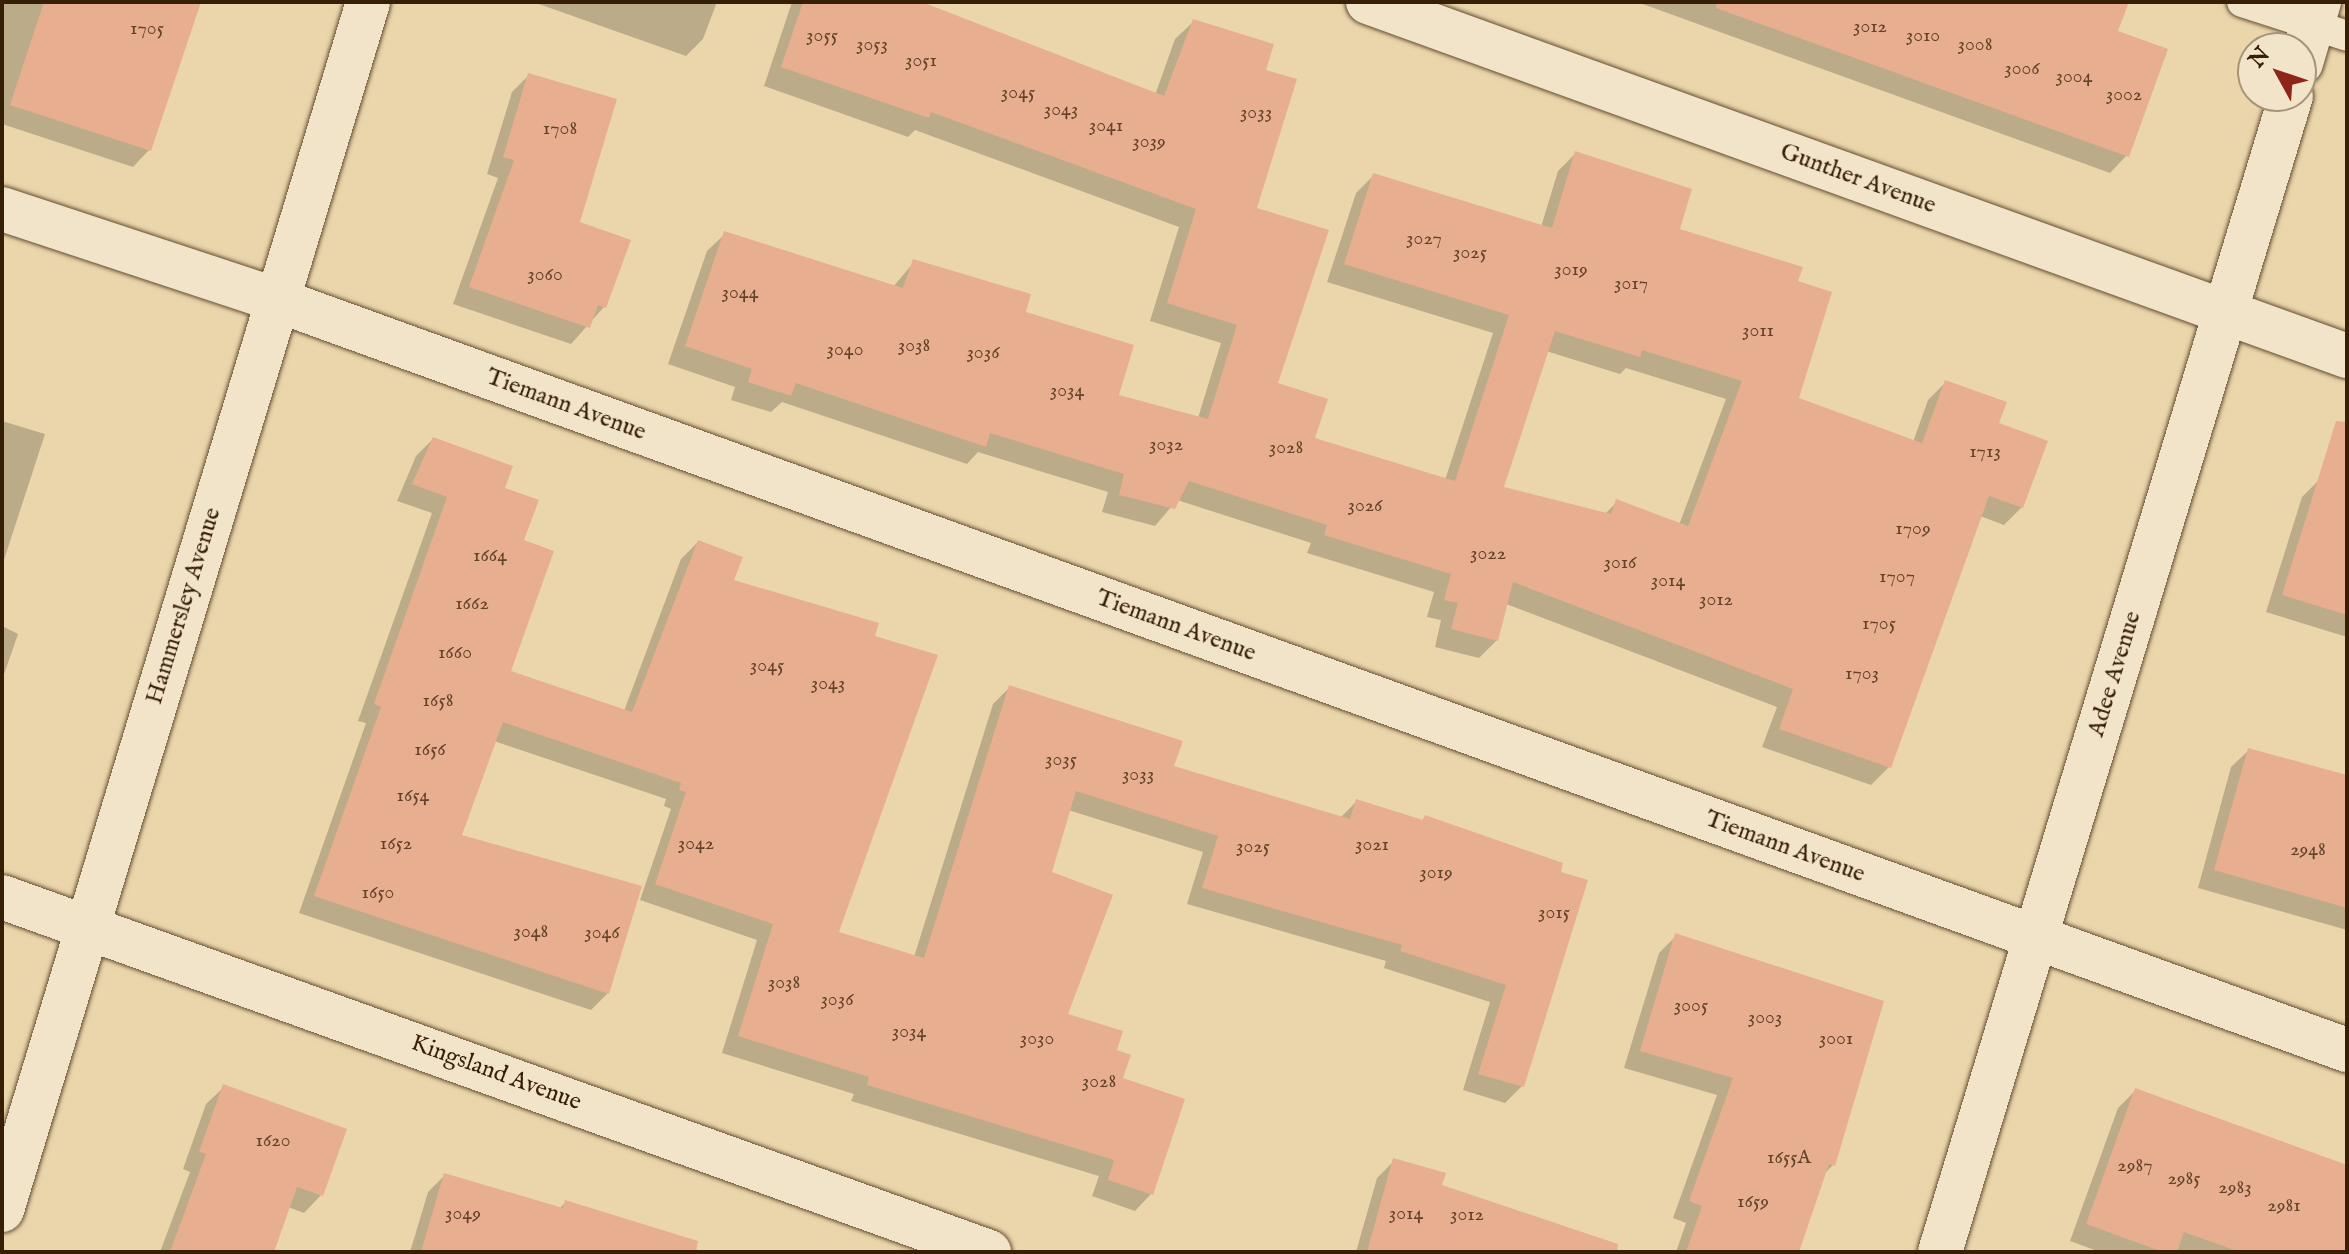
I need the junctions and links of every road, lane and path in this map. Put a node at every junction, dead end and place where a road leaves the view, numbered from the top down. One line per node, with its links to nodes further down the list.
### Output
1 (368, 2): 7 (street, Hammersley Avenue)
2 (1368, 2): 8 (street, Gunther Avenue)
3 (2242, 2): 4 (lane)
4 (2320, 32)
5 (2286, 112): 8 (street, Adee Avenue)
6 (2, 209): 7 (street, Tiemann Avenue)
7 (277, 300): 11 (street, Hammersley Avenue); 12 (street, Tiemann Avenue)
8 (2226, 312): 9 (street, Gunther Avenue); 12 (street, Adee Avenue)
9 (2347, 356)
10 (2, 897): 11 (street, Kingsland Avenue)
11 (88, 926): 14 (street, Hammersley Avenue); 15 (street, Kingsland Avenue)
12 (2035, 937): 13 (street, Tiemann Avenue); 16 (street, Adee Avenue)
13 (2347, 1050)
14 (2, 1210)
15 (989, 1252)
16 (1940, 1252)

